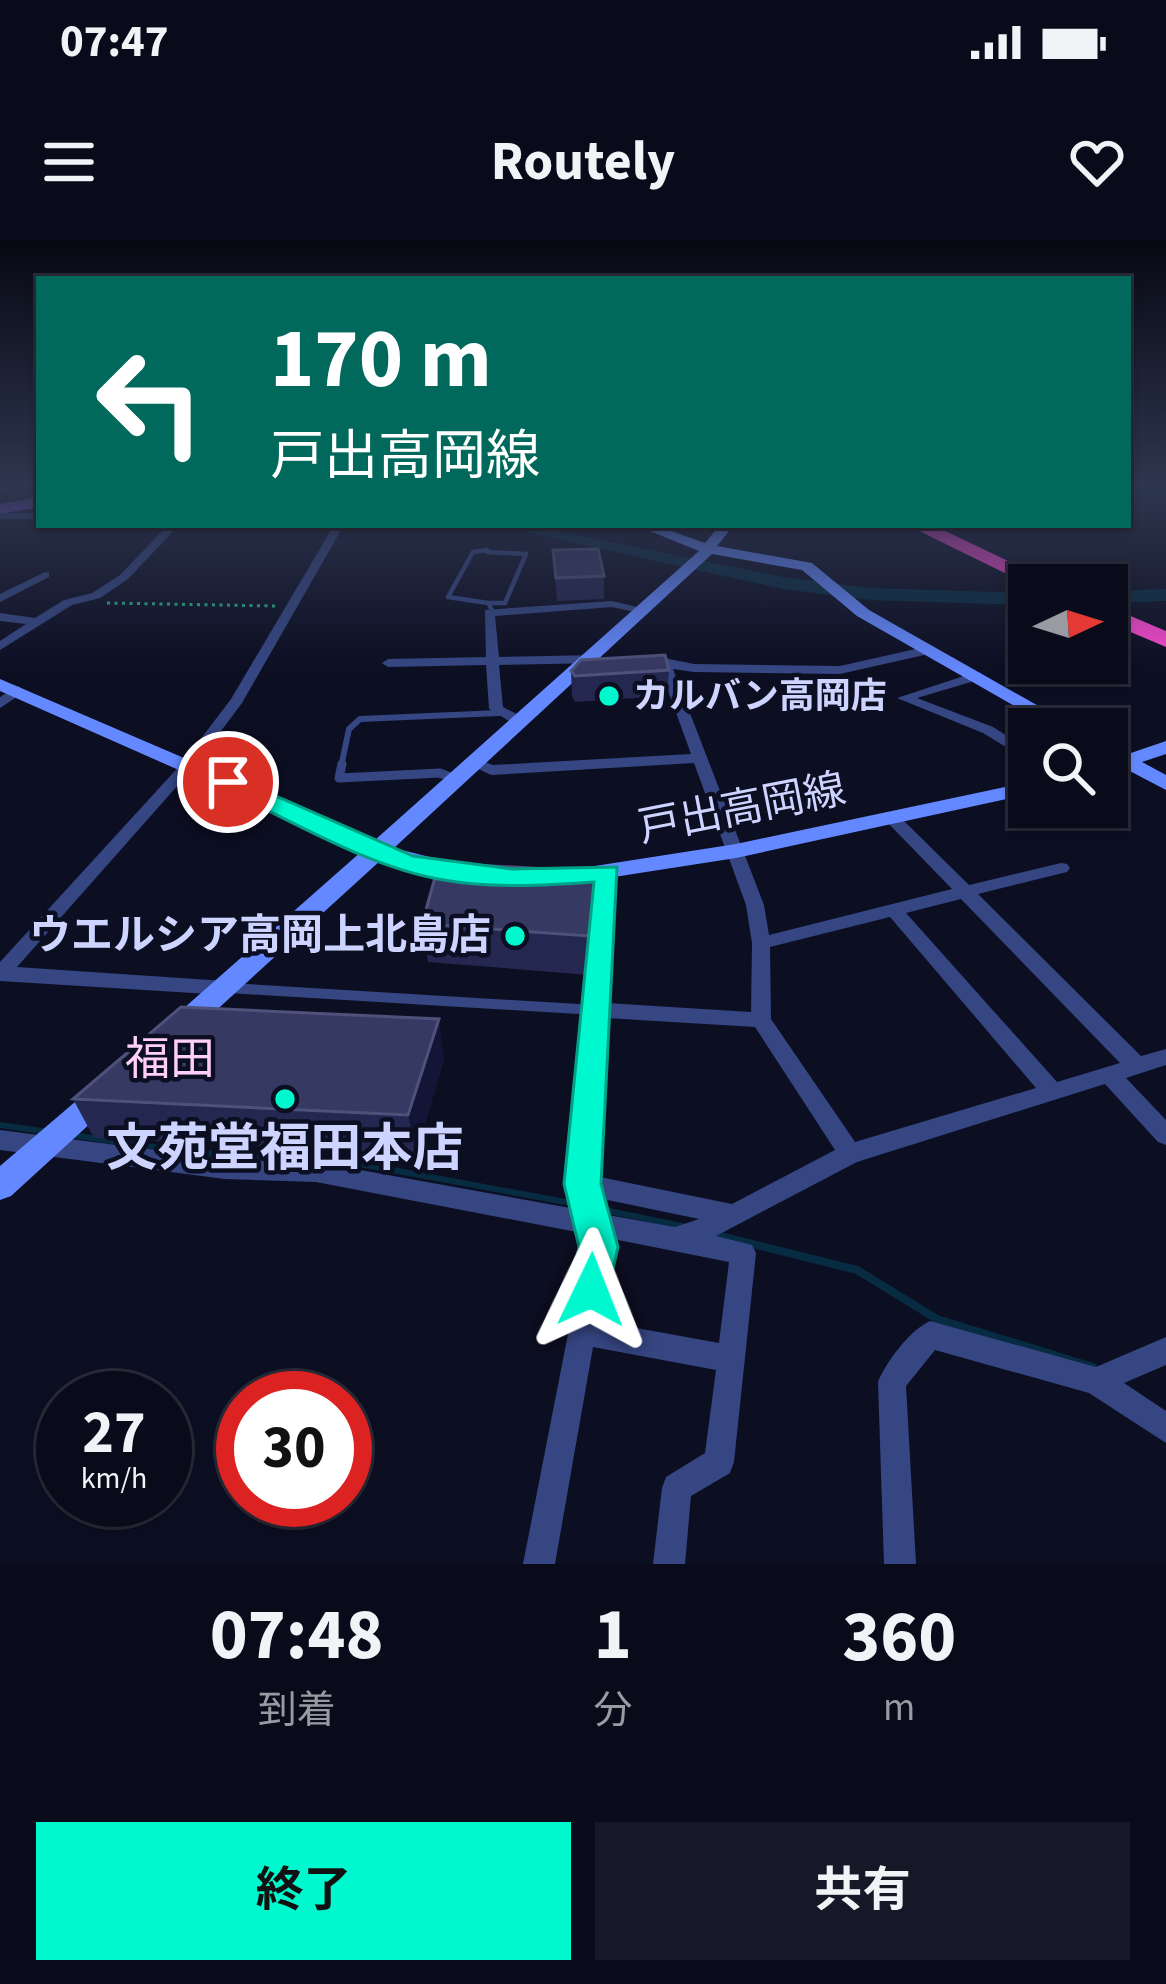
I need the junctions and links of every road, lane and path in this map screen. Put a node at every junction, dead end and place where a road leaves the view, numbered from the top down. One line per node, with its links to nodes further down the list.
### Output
1 (153, 548): 10 (street)
2 (325, 548): 11 (street)
3 (698, 548): 6 (main road)
4 (709, 548): 6 (main road)
5 (966, 548): 7 (highway)
6 (706, 551): 13 (main road); 19 (main road)
7 (1008, 567)
8 (45, 575): 9 (street)
9 (0, 599)
10 (81, 603): 11 (path); 15 (street)
11 (291, 606): 33 (street)
12 (490, 607): 12 (lane); 13 (street); 20 (street)
13 (644, 610): 21 (main road)
14 (0, 617): 15 (street)
15 (34, 622): 18 (street)
16 (1128, 623): 17 (highway)
17 (1166, 640)
18 (0, 646)
19 (929, 650): 23 (street); 25 (main road)
20 (493, 657): 21 (street); 24 (street); 28 (street)
21 (599, 659): 28 (main road)
22 (630, 660): 23 (street)
23 (664, 662): 31 (street)
24 (398, 664)
25 (976, 676): 27 (main road); 29 (street)
26 (6, 692): 33 (main road)
27 (1032, 708)
28 (510, 718): 35 (main road); 35 (lane)
29 (1008, 743)
30 (1166, 747): 32 (main road)
31 (697, 758): 35 (street); 40 (street)
32 (1128, 760)
33 (189, 764): 39 (main road); 48 (street)
34 (1128, 768): 36 (main road)
35 (465, 771): 39 (main road)
36 (1166, 784)
37 (1008, 793): 38 (main road, 戸出高岡線)
38 (894, 820): 40 (main road, 戸出高岡線); 45 (street)
39 (375, 849): 43 (main road); 49 (main road)
40 (736, 851): 42 (main road, 戸出高岡線); 47 (street)
41 (1061, 868): 45 (street)
42 (608, 873): 44 (main road, 戸出高岡線); 50 (street)
43 (490, 876)
44 (546, 878)
45 (965, 890): 46 (street); 54 (street)
46 (893, 909): 47 (street); 57 (street)
47 (761, 943): 51 (street)
48 (0, 973): 49 (street)
49 (224, 988): 50 (lane); 52 (main road)
50 (595, 1010): 51 (street); 63 (street)
51 (760, 1020): 61 (street)
52 (157, 1047)
53 (1166, 1057): 54 (street)
54 (1137, 1066): 55 (street)
55 (1110, 1075): 57 (street); 58 (street)
56 (123, 1077): 60 (main road)
57 (1053, 1092): 61 (street)
58 (1166, 1135)
59 (0, 1140): 60 (street)
60 (45, 1146): 62 (main road); 63 (street)
61 (850, 1154): 64 (street)
62 (0, 1186)
63 (586, 1203): 64 (street); 65 (street); 66 (street)
64 (724, 1220): 65 (street)
65 (682, 1237): 68 (street)
66 (583, 1332): 68 (street); 71 (street)
67 (1166, 1351): 69 (street)
68 (732, 1358): 72 (street)
69 (1106, 1377): 70 (street); 73 (street)
70 (1166, 1428)
71 (539, 1564)
72 (669, 1564)
73 (900, 1564)

